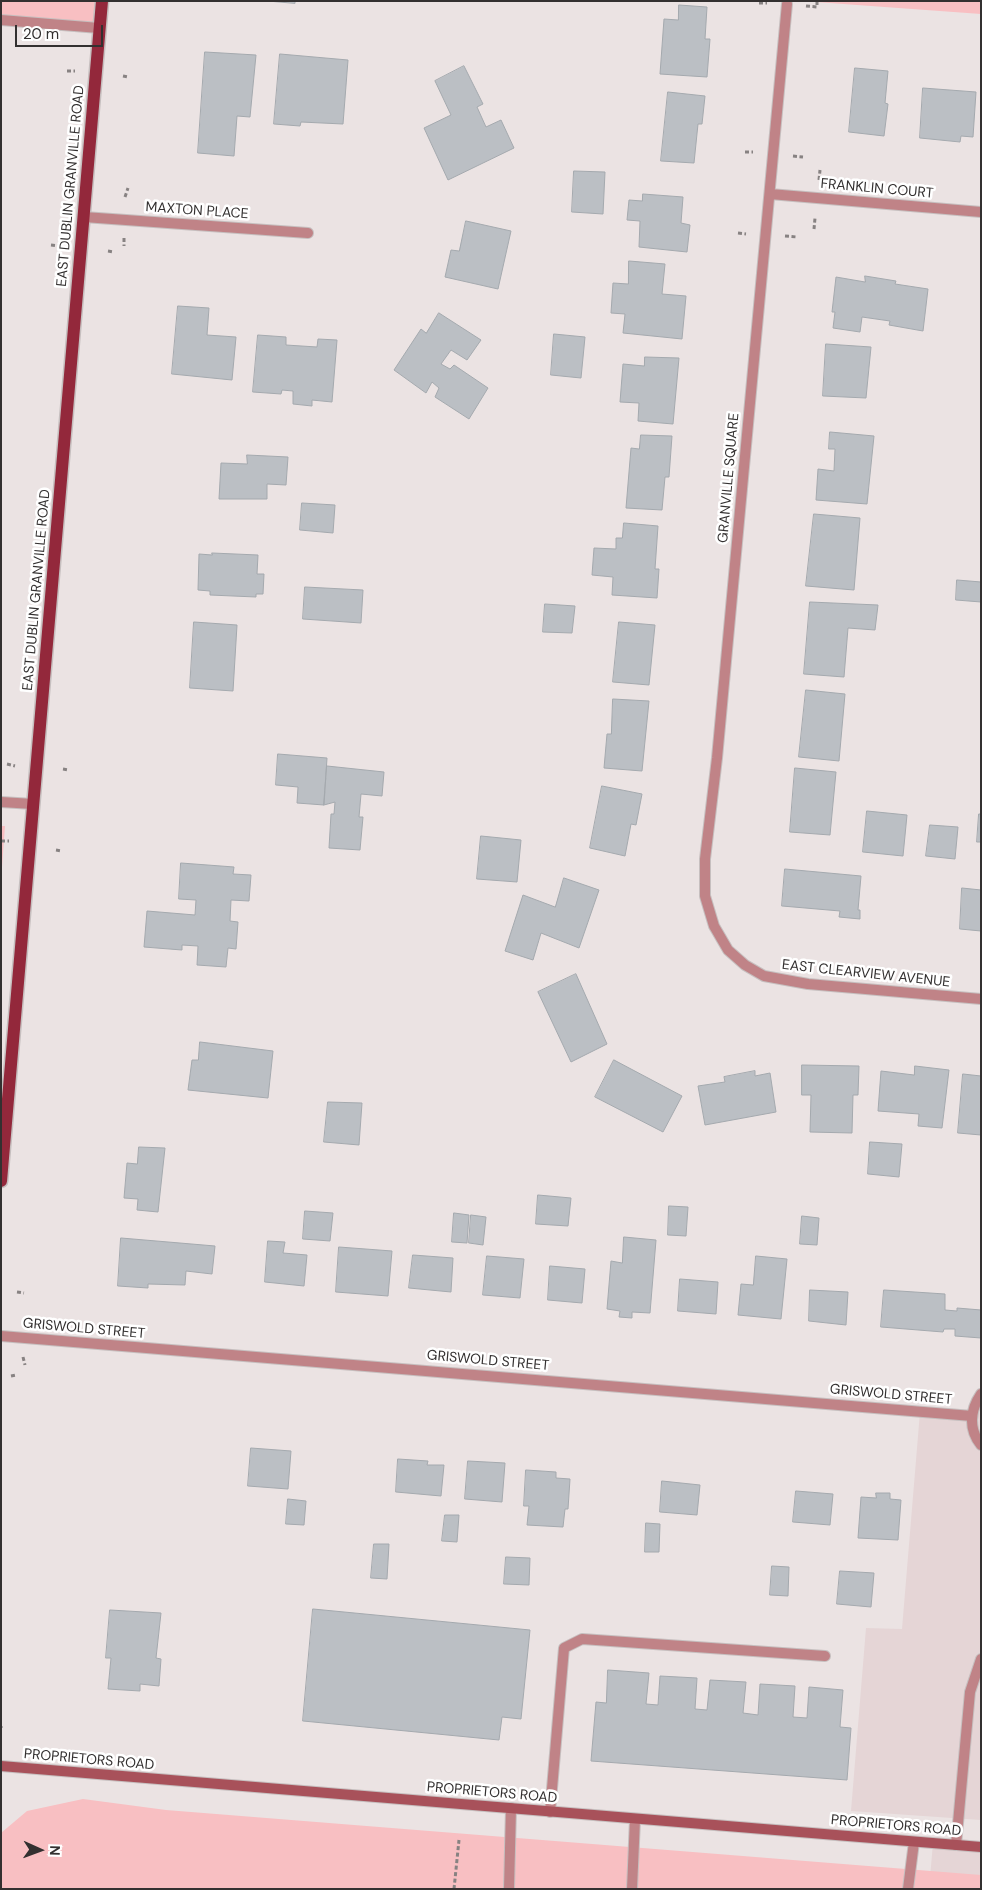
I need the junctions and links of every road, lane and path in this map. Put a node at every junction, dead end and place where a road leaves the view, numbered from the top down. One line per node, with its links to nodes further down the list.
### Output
1 (102, 1): 4 (main road, EAST DUBLIN GRANVILLE ROAD)
2 (787, 4): 14 (street, GRANVILLE SQUARE)
3 (1, 20): 4 (street)
4 (100, 28): 17 (main road, EAST DUBLIN GRANVILLE ROAD)
5 (67, 71): 6 (path)
6 (75, 71)
7 (123, 76): 8 (path)
8 (128, 77)
9 (745, 152): 10 (path)
10 (756, 153)
11 (792, 156): 12 (path)
12 (803, 157)
13 (128, 188): 15 (path)
14 (770, 194): 16 (street, FRANKLIN COURT); 37 (street, GRANVILLE SQUARE)
15 (125, 197)
16 (981, 212)
17 (84, 217): 20 (street, MAXTON PLACE); 32 (main road, EAST DUBLIN GRANVILLE ROAD)
18 (815, 217): 19 (path)
19 (814, 228)
20 (308, 233)
21 (784, 236): 22 (path)
22 (797, 237)
23 (51, 244): 24 (path)
24 (60, 246)
25 (108, 251): 26 (path)
26 (114, 252)
27 (7, 764): 28 (path)
28 (15, 766)
29 (63, 769): 30 (path)
30 (69, 770)
31 (1, 802): 32 (street)
32 (33, 804): 39 (main road, EAST DUBLIN GRANVILLE ROAD)
33 (1, 841): 34 (path)
34 (9, 841)
35 (56, 850): 36 (path)
36 (62, 851)
37 (728, 950): 38 (street, EAST CLEARVIEW AVENUE)
38 (981, 999)
39 (1, 1181)
40 (17, 1292): 41 (path)
41 (24, 1292)
42 (1, 1336): 48 (street, GRISWOLD STREET)
43 (23, 1357): 44 (path)
44 (25, 1364)
45 (16, 1375): 46 (path)
46 (11, 1376)
47 (981, 1394): 48 (street)
48 (972, 1416): 49 (street)
49 (981, 1445)
50 (825, 1656): 54 (street)
51 (981, 1659): 58 (street)
52 (1, 1766): 53 (street, PROPRIETORS ROAD)
53 (511, 1808): 54 (street, PROPRIETORS ROAD); 61 (street)
54 (550, 1812): 55 (street, PROPRIETORS ROAD)
55 (635, 1819): 57 (street, PROPRIETORS ROAD); 62 (street)
56 (459, 1840): 60 (path)
57 (914, 1842): 58 (street, PROPRIETORS ROAD); 63 (street)
58 (956, 1845): 59 (street, PROPRIETORS ROAD)
59 (981, 1847)
60 (454, 1889)
61 (509, 1889)
62 (632, 1889)
63 (908, 1889)

